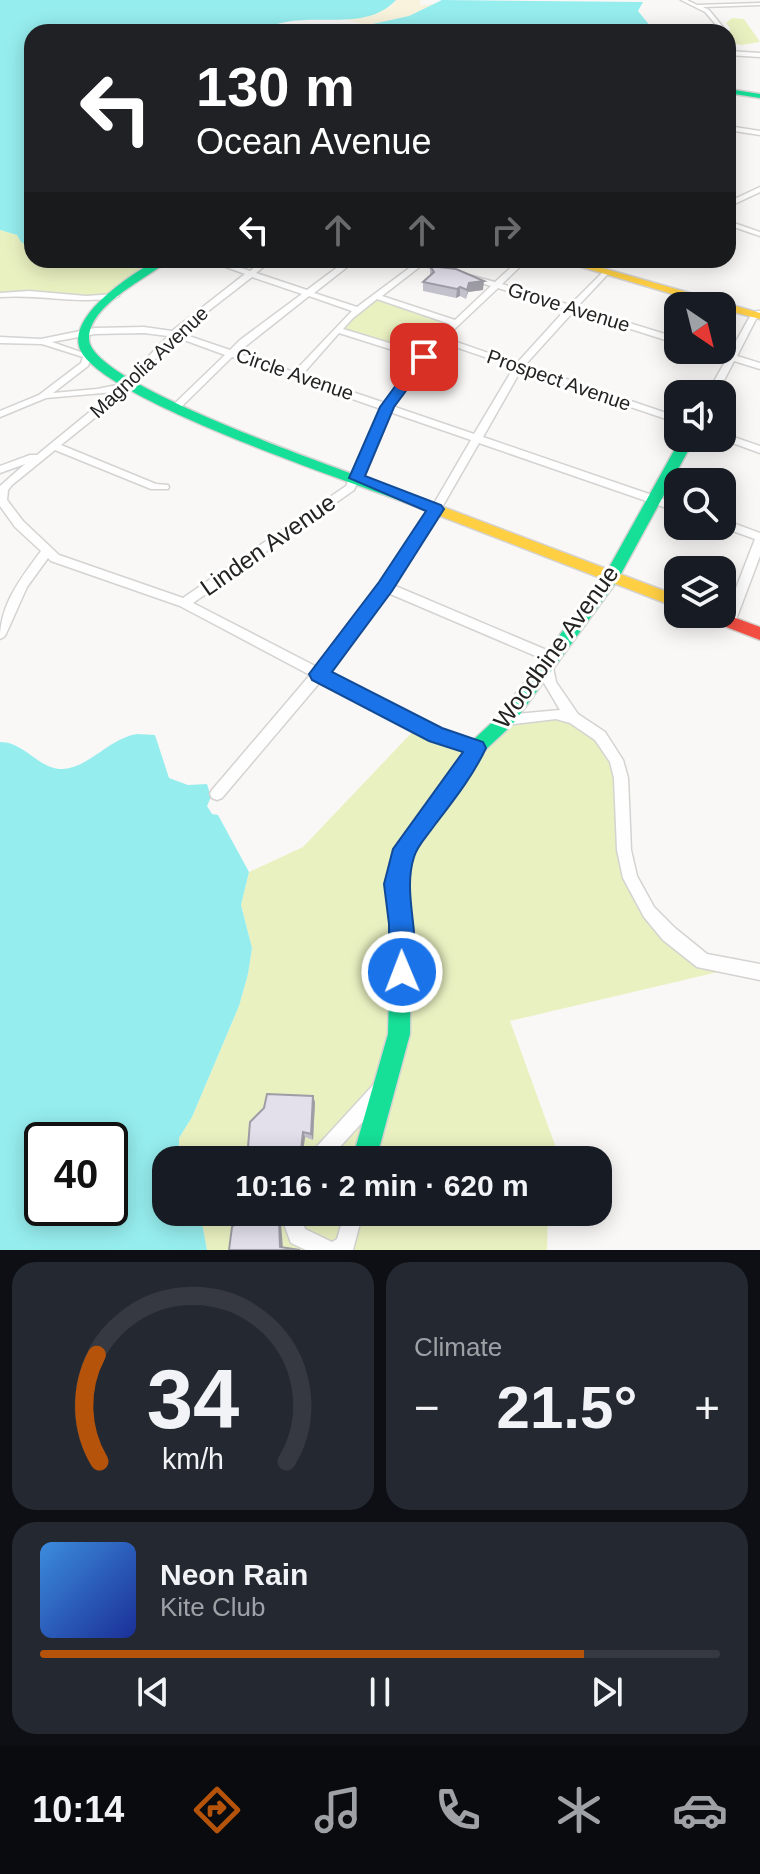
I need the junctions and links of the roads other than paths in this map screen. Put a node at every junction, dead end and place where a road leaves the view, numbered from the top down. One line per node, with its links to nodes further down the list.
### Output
1 (683, 0): 3 (street)
2 (760, 4): 4 (street)
3 (697, 6): 4 (street); 5 (street)
4 (714, 7): 5 (street)
5 (707, 11): 6 (street)
6 (720, 24)
7 (736, 54): 8 (street)
8 (760, 55)
9 (736, 92): 10 (street)
10 (760, 96)
11 (736, 129): 12 (street)
12 (760, 133)
13 (760, 189): 14 (street)
14 (736, 201)
15 (736, 226): 16 (street)
16 (760, 234)
17 (149, 268): 30 (street)
18 (234, 268): 26 (street)
19 (256, 268): 26 (street, Magnolia Avenue)
20 (341, 268): 28 (street)
21 (411, 268): 31 (street)
22 (442, 268): 27 (street, Grove Avenue)
23 (514, 268): 27 (street, Linden Avenue)
24 (594, 268): 25 (street)
25 (605, 272): 33 (street); 36 (street)
26 (249, 273): 28 (street); 40 (street, Magnolia Avenue)
27 (496, 285): 33 (street, Grove Avenue); 37 (street, Linden Avenue)
28 (307, 293): 34 (street); 46 (street)
29 (0, 295): 32 (street)
30 (115, 296): 32 (street); 35 (street)
31 (375, 296): 34 (street); 37 (street)
32 (82, 301): 35 (street)
33 (572, 308): 41 (street, Grove Avenue); 50 (street)
34 (357, 310): 38 (street)
35 (95, 314): 39 (street)
36 (759, 315): 45 (street)
37 (457, 323): 42 (street, Linden Avenue)
38 (339, 330): 48 (street); 52 (street)
39 (83, 333): 40 (street, Circle Avenue); 44 (street, Circle Avenue); 47 (street)
40 (174, 334): 46 (street, Circle Avenue); 53 (street, Magnolia Avenue)
41 (664, 337)
42 (439, 339): 48 (street, Linden Avenue); 50 (street, Prospect Avenue)
43 (0, 340): 44 (street, Circle Avenue)
44 (41, 342): 47 (street, Circle Avenue)
45 (736, 351)
46 (231, 352): 52 (street, Circle Avenue); 56 (street)
47 (88, 356): 53 (street); 54 (street)
48 (424, 357): 55 (street, Linden Avenue)
49 (736, 358): 51 (street)
50 (519, 366): 58 (street, Prospect Avenue); 59 (street)
51 (760, 366)
52 (297, 375): 55 (street, Circle Avenue)
53 (128, 384): 54 (street); 56 (street); 61 (street, Magnolia Avenue)
54 (42, 397): 57 (street)
55 (387, 407): 59 (street, Circle Avenue); 66 (street, Linden Avenue)
56 (174, 409): 66 (street)
57 (0, 414)
58 (664, 415)
59 (477, 439): 69 (street, Circle Avenue); 71 (street)
60 (736, 441): 62 (street)
61 (54, 446): 64 (street, Magnolia Avenue); 67 (street)
62 (760, 450)
63 (680, 452): 69 (street, Woodbine Avenue)
64 (44, 454): 65 (street); 68 (street, Magnolia Avenue)
65 (0, 470)
66 (357, 478): 71 (street); 78 (street, Linden Avenue)
67 (164, 487)
68 (1, 498): 74 (street)
69 (654, 499): 70 (street, Circle Avenue); 75 (street, Woodbine Avenue)
70 (664, 503)
71 (436, 509): 75 (street); 76 (street)
72 (736, 529): 73 (street)
73 (760, 539): 79 (street)
74 (46, 552): 78 (street); 81 (street)
75 (612, 577): 77 (street); 83 (street, Woodbine Avenue)
76 (386, 587): 83 (street); 84 (street)
77 (664, 597)
78 (184, 603): 84 (street)
79 (736, 603)
80 (736, 625): 82 (street)
81 (0, 634)
82 (760, 634)
83 (550, 660): 85 (street); 86 (street, Woodbine Avenue)
84 (319, 674): 87 (street); 88 (street)
85 (573, 718): 86 (street); 89 (street)
86 (506, 720): 87 (street, Woodbine Avenue)
87 (476, 748): 90 (street, Woodbine Avenue)
88 (217, 794)
89 (759, 972)
90 (388, 1080): 91 (street, Woodbine Avenue); 92 (street, Woodbine Avenue)
91 (329, 1146)
92 (368, 1146)
93 (295, 1226): 95 (street)
94 (350, 1226): 96 (street)
95 (327, 1250)
96 (337, 1250)

